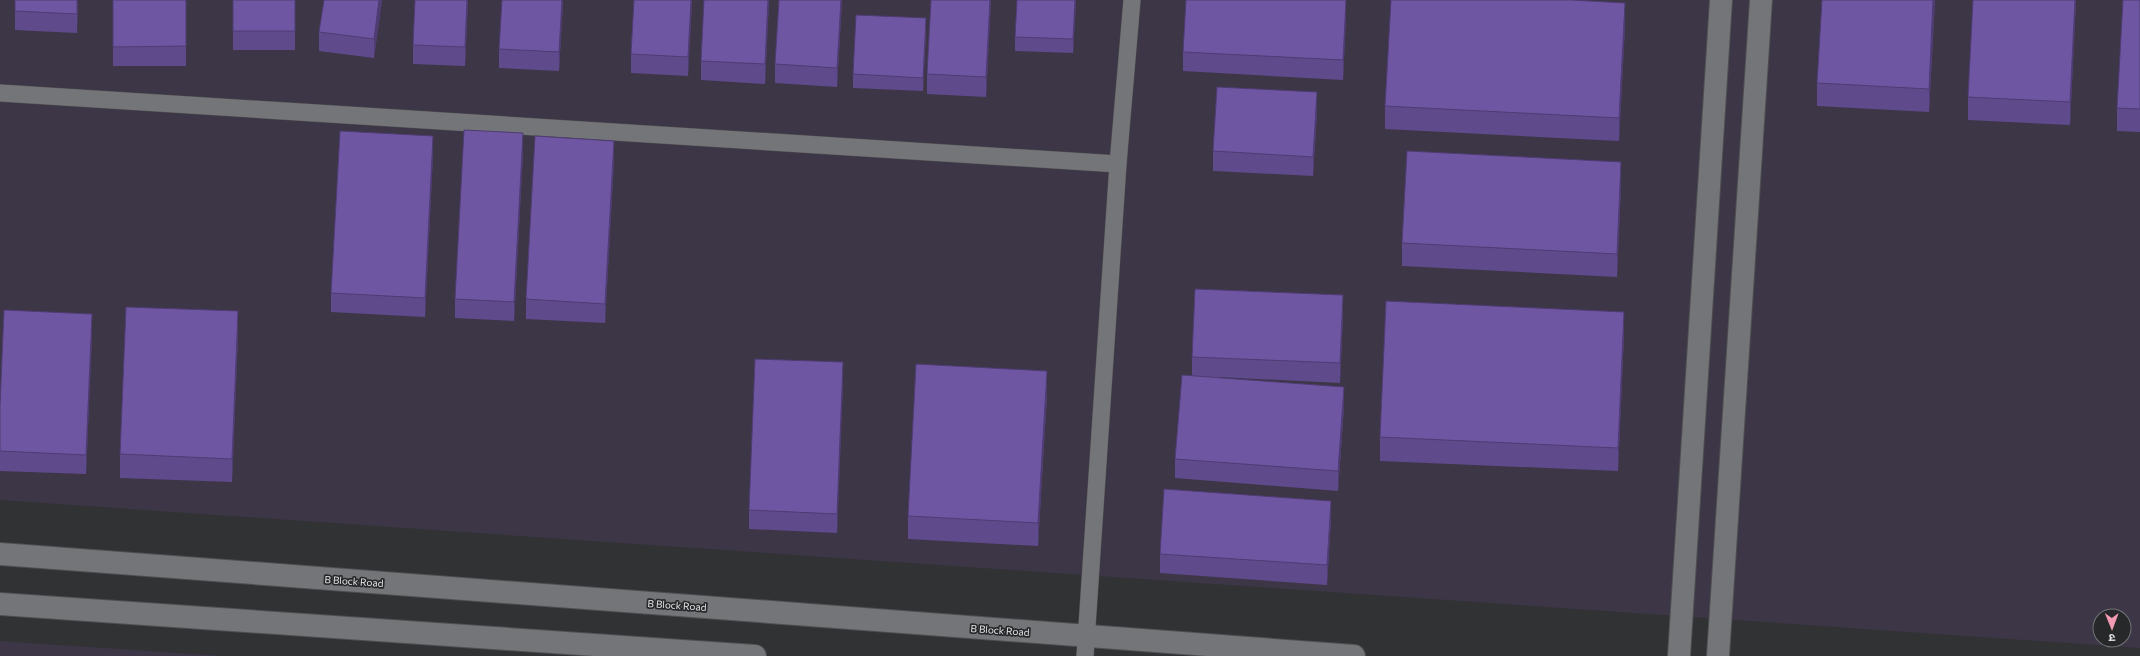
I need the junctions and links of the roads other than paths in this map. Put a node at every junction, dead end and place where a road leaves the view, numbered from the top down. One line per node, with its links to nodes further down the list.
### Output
1 (1132, 0): 5 (lane)
2 (1721, 0): 11 (street)
3 (1761, 0): 12 (street)
4 (0, 93): 5 (lane)
5 (1118, 164): 8 (lane)
6 (0, 554): 8 (street, B Block Road)
7 (0, 604): 9 (street)
8 (1086, 646): 10 (street, B Block Road)
9 (753, 656)
10 (1354, 656)
11 (1679, 656)
12 (1718, 656)

